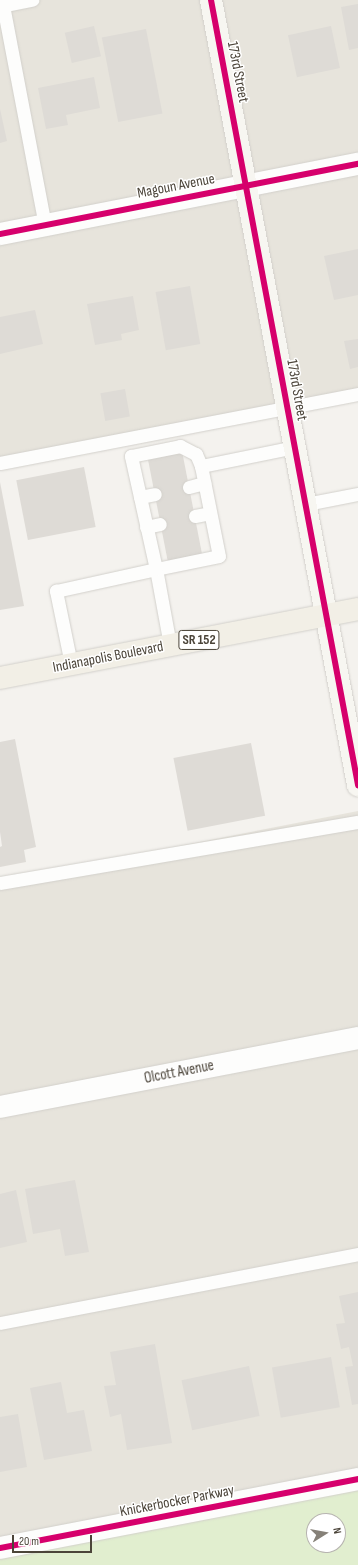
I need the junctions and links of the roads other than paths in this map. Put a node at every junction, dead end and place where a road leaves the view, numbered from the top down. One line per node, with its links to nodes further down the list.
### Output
1 (32, 0): 3 (lane)
2 (211, 0): 5 (street, 173rd Street)
3 (2, 4): 6 (lane)
4 (358, 164): 5 (street, Magoun Avenue)
5 (246, 186): 6 (street, Magoun Avenue); 9 (street, 173rd Street)
6 (45, 225): 7 (street, Magoun Avenue)
7 (0, 234)
8 (358, 394): 9 (lane)
9 (287, 408): 10 (street, 173rd Street); 11 (lane)
10 (295, 448): 12 (lane); 18 (street, 173rd Street)
11 (0, 463)
12 (201, 466): 13 (lane); 17 (lane)
13 (204, 483): 14 (lane); 19 (lane)
14 (189, 487)
15 (155, 494): 17 (lane)
16 (358, 494): 18 (lane)
17 (140, 497): 22 (lane)
18 (306, 504): 25 (street, 173rd Street)
19 (210, 513): 20 (lane); 23 (lane)
20 (195, 516)
21 (160, 524): 22 (lane)
22 (146, 527): 23 (lane)
23 (156, 569): 26 (lane); 27 (lane)
24 (358, 609): 25 (main road, Indianapolis Boulevard / SR 152)
25 (326, 615): 26 (main road, Indianapolis Boulevard / SR 152); 29 (street, 173rd Street)
26 (170, 645): 27 (main road, Indianapolis Boulevard / SR 152)
27 (71, 664): 28 (main road, Indianapolis Boulevard / SR 152)
28 (0, 678)
29 (358, 786)
30 (358, 822): 31 (lane)
31 (0, 883)
32 (358, 1038): 33 (street, Olcott Avenue)
33 (0, 1107)
34 (358, 1254): 35 (lane)
35 (0, 1323)
36 (358, 1479): 37 (street, Knickerbocker Parkway)
37 (0, 1548)

